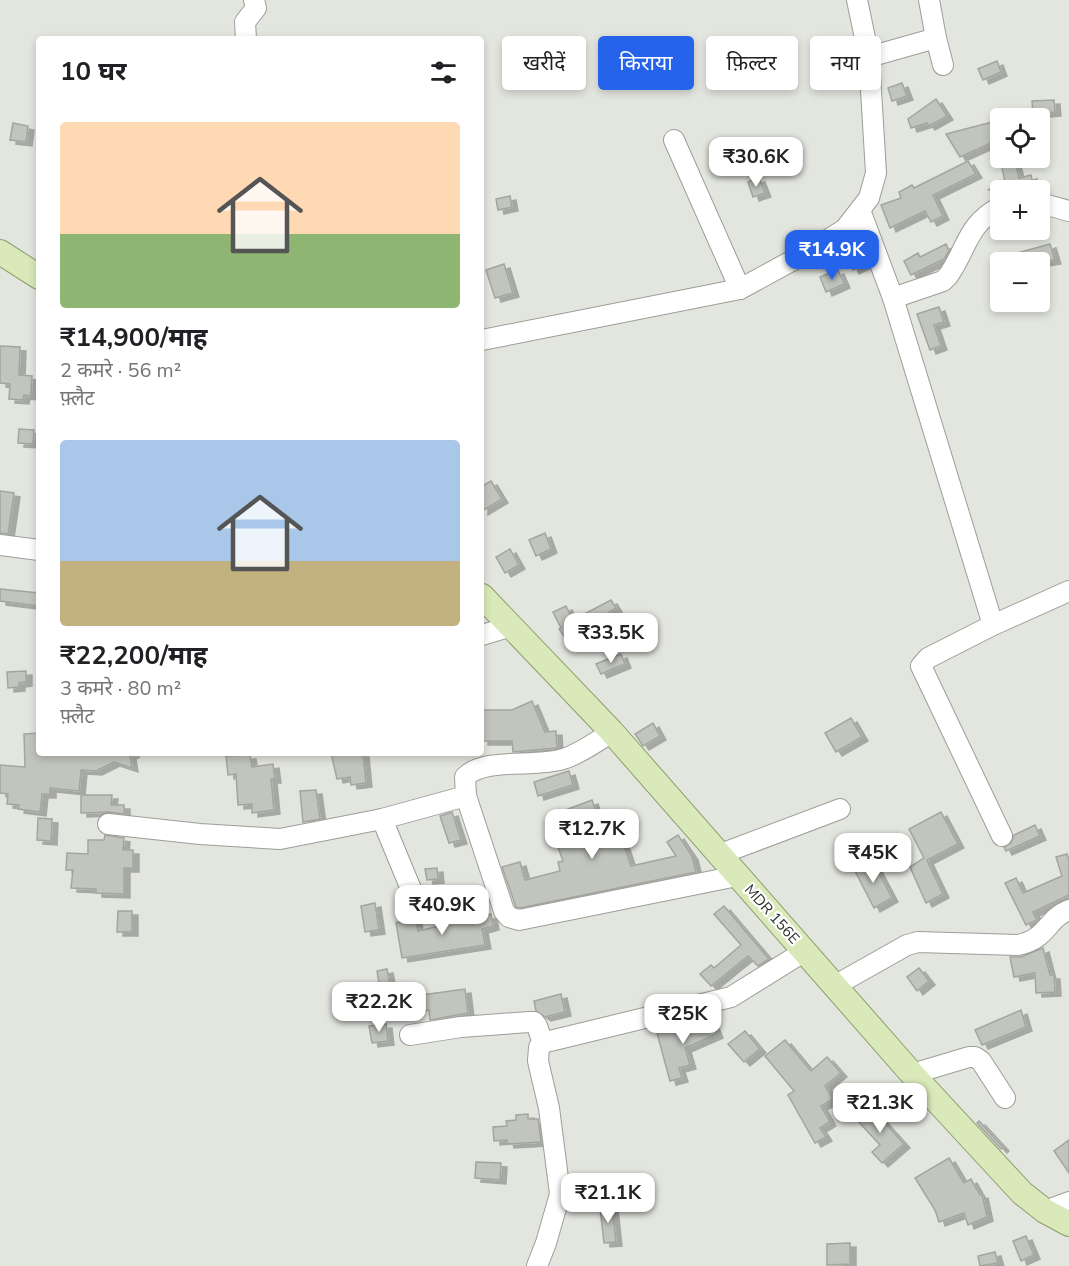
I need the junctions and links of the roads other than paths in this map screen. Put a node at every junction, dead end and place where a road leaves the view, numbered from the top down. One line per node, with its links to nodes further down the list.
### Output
1 (254, 0): 4 (street)
2 (857, 0): 5 (street)
3 (929, 0): 6 (street)
4 (246, 36)
5 (865, 36)
6 (936, 38): 7 (street); 8 (street)
7 (881, 54)
8 (944, 65)
9 (871, 90): 12 (street)
10 (674, 140): 17 (street)
11 (1050, 206): 13 (street)
12 (860, 210): 17 (street); 18 (street)
13 (1069, 211)
14 (990, 212): 18 (street)
15 (0, 252): 16 (main road)
16 (36, 275)
17 (740, 289): 19 (street)
18 (893, 298): 24 (street)
19 (484, 340)
20 (0, 545): 21 (street)
21 (36, 550)
22 (1069, 591): 24 (street)
23 (484, 598): 25 (main road, MDR 156E)
24 (993, 625): 32 (street)
25 (512, 626): 26 (street); 27 (main road, MDR 156E)
26 (484, 634)
27 (612, 732): 28 (street); 33 (main road, MDR 156E)
28 (466, 796): 30 (street); 34 (street)
29 (840, 809): 33 (street)
30 (382, 819): 31 (street); 35 (street)
31 (108, 824)
32 (1002, 836)
33 (718, 855): 34 (main road, MDR 156E)
34 (737, 876): 37 (main road, MDR 156E)
35 (418, 906)
36 (1069, 910): 38 (street)
37 (805, 951): 38 (main road, MDR 156E); 40 (street)
38 (836, 986): 41 (main road, MDR 156E)
39 (410, 1035): 40 (street)
40 (543, 1043): 46 (street)
41 (912, 1074): 42 (street); 44 (main road, MDR 156E)
42 (1005, 1098)
43 (1069, 1202): 44 (street)
44 (1045, 1211): 45 (main road, MDR 156E)
45 (1069, 1224)
46 (537, 1266)

